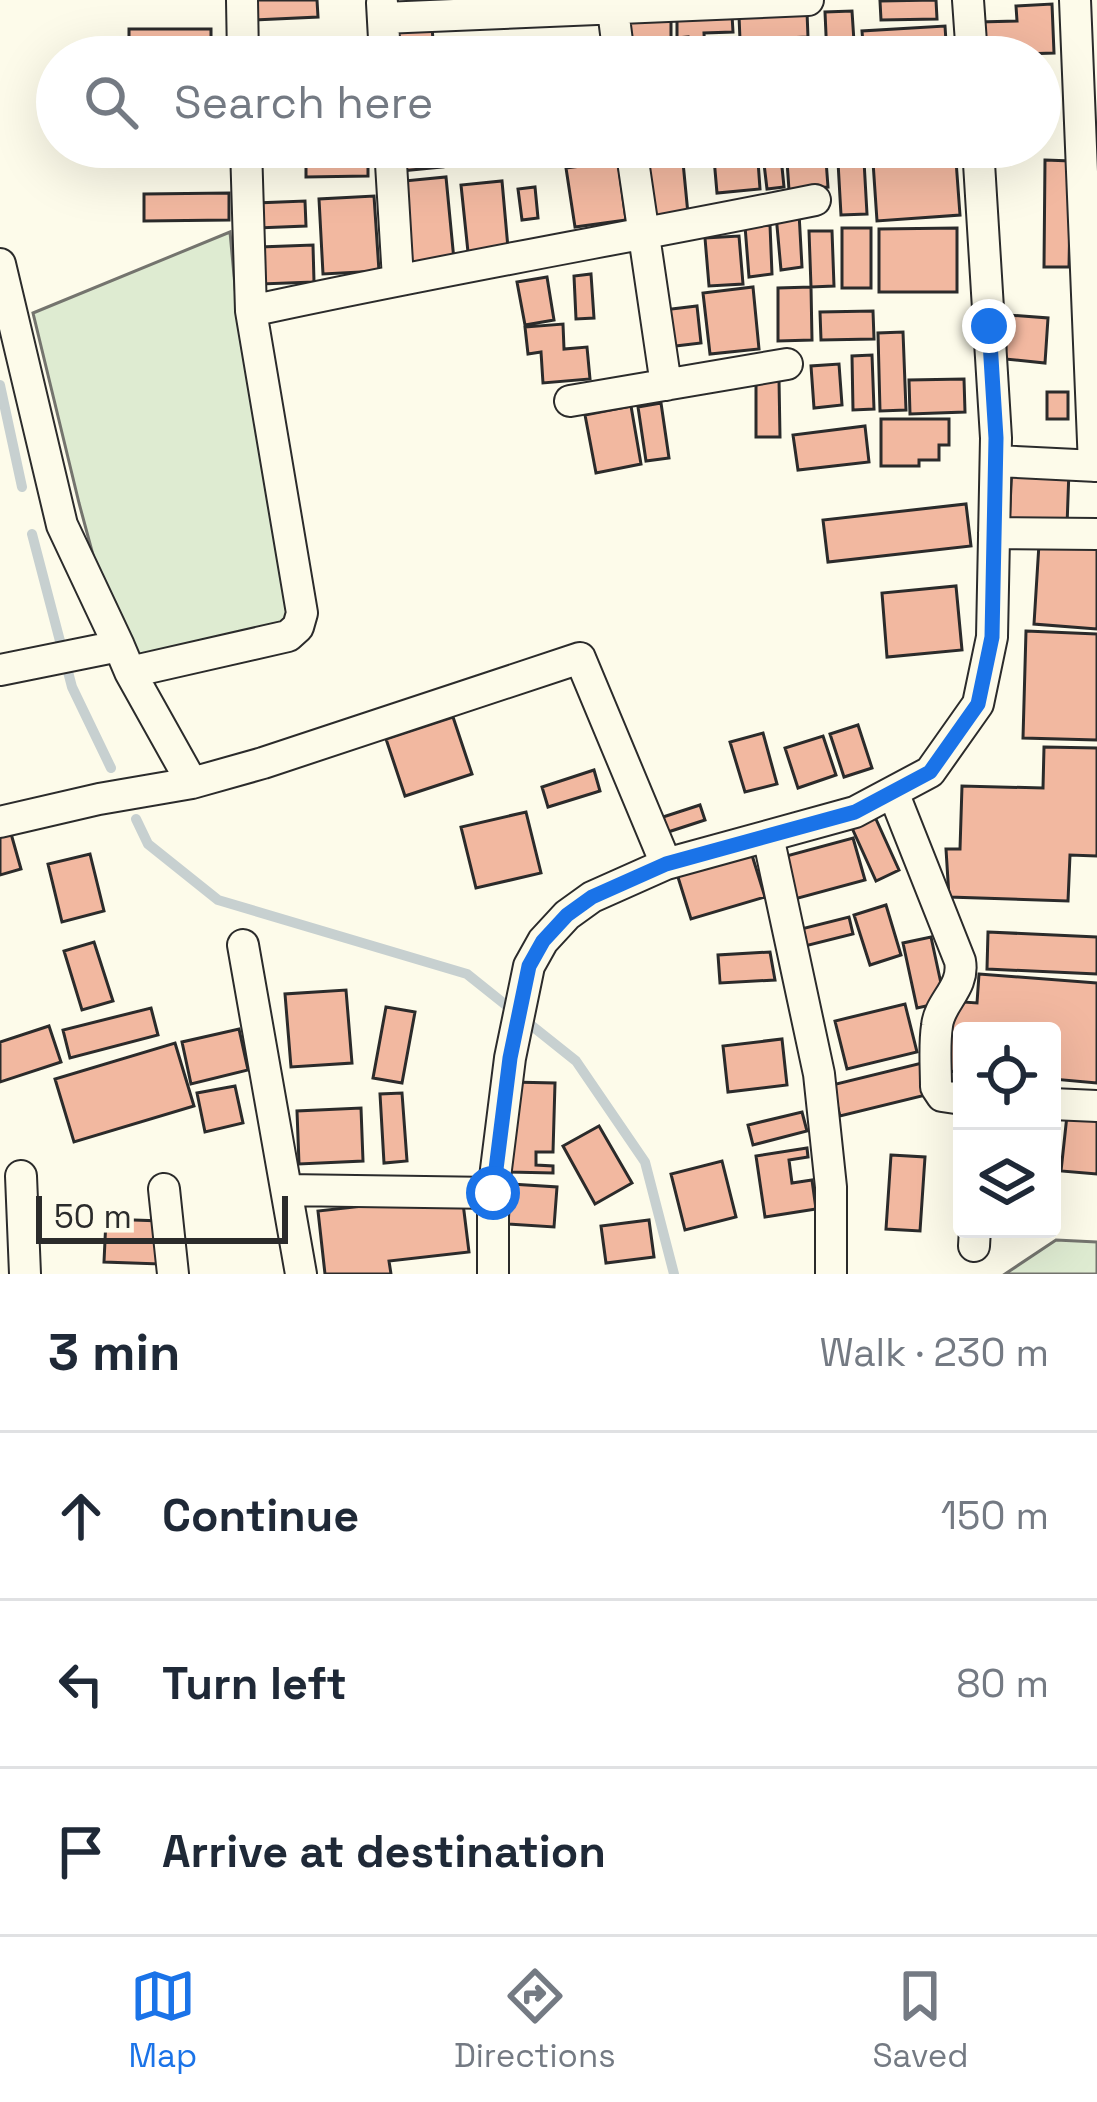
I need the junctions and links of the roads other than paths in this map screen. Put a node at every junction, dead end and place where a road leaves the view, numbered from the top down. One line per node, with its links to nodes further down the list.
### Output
1 (242, 0): 7 (street)
2 (808, 0): 6 (street)
3 (968, 0): 9 (street)
4 (1075, 0): 17 (street)
5 (383, 9): 6 (street)
6 (613, 10): 8 (street)
7 (243, 36)
8 (616, 36)
9 (971, 36)
10 (247, 168): 19 (street)
11 (391, 168): 18 (street)
12 (634, 168): 15 (street)
13 (979, 168): 23 (street)
14 (815, 200): 15 (street)
15 (642, 236): 18 (street); 21 (street)
16 (1, 276): 27 (street)
17 (1092, 277): 24 (street)
18 (398, 279): 19 (street)
19 (251, 311): 27 (street)
20 (787, 364): 21 (street)
21 (666, 385): 22 (street)
22 (570, 401)
23 (996, 460): 24 (street); 25 (street)
24 (1096, 466)
25 (994, 533): 26 (street); 30 (street)
26 (1097, 534)
27 (124, 659): 28 (street); 29 (street)
28 (0, 670)
29 (192, 783): 31 (street); 33 (street)
30 (893, 791): 32 (street); 35 (street)
31 (0, 822)
32 (768, 836): 33 (street); 46 (street)
33 (666, 864): 41 (street)
34 (243, 945): 40 (street)
35 (953, 1098)
36 (1061, 1104): 37 (street)
37 (1097, 1106)
38 (22, 1176): 42 (street)
39 (164, 1189): 43 (street)
40 (287, 1190): 41 (street); 44 (street)
41 (493, 1193): 45 (street)
42 (25, 1274)
43 (172, 1274)
44 (301, 1274)
45 (494, 1274)
46 (831, 1274)

